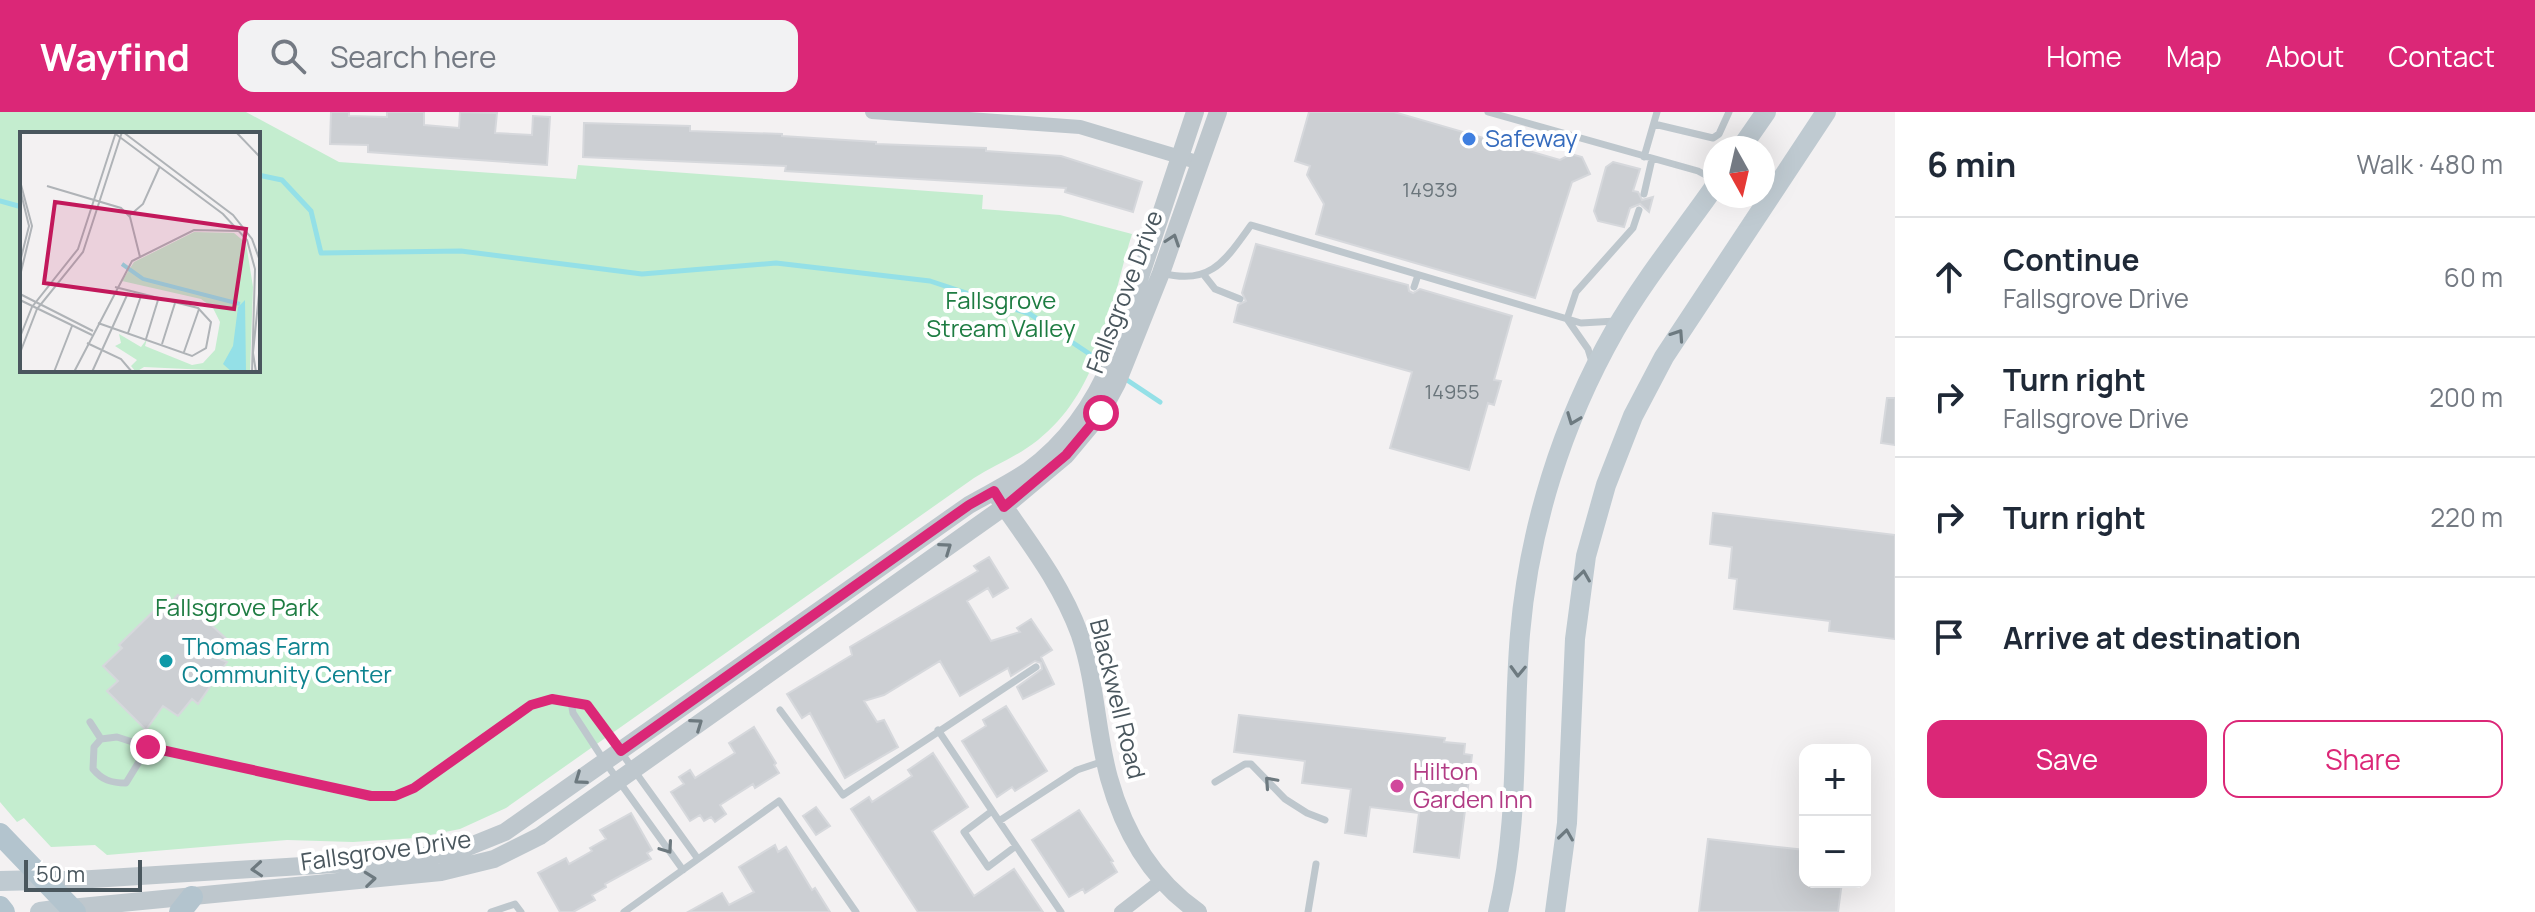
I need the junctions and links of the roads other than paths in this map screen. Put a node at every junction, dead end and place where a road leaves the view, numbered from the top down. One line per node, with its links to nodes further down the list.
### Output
1 (872, 112): 9 (street)
2 (1195, 112): 13 (street, Fallsgrove Drive)
3 (1218, 112): 15 (street, Fallsgrove Drive)
4 (1488, 112): 14 (lane)
5 (1657, 112): 11 (lane)
6 (1729, 112): 11 (lane)
7 (1766, 112): 12 (main road)
8 (1826, 112): 67 (main road, one-way to 8)
9 (928, 114): 10 (street)
10 (1058, 118): 13 (street)
11 (1654, 124): 14 (lane)
12 (1749, 136)
13 (1179, 158): 15 (street); 27 (street, Fallsgrove Drive)
14 (1648, 158): 16 (lane); 17 (lane)
15 (1200, 163): 20 (street, Fallsgrove Drive, one-way to 15)
16 (1703, 175)
17 (1644, 194)
18 (1703, 201): 26 (main road)
19 (1639, 210): 25 (lane)
20 (1161, 273): 21 (lane); 27 (street, Fallsgrove Drive)
21 (1204, 275): 22 (lane); 24 (lane)
22 (1418, 275): 23 (lane); 25 (lane)
23 (1414, 287)
24 (1240, 299)
25 (1567, 319): 26 (lane); 28 (lane)
26 (1622, 320): 28 (main road)
27 (1119, 361): 29 (street, Fallsgrove Drive)
28 (1594, 371): 66 (main road, one-way to 66)
29 (999, 499): 37 (street, Fallsgrove Drive); 38 (street, Blackwell Road); 40 (street, Fallsgrove Drive, one-way to 29)
30 (1036, 667): 34 (lane)
31 (571, 702): 36 (lane); 37 (lane); 39 (lane)
32 (780, 710): 34 (lane)
33 (90, 722): 35 (lane)
34 (938, 730): 42 (lane)
35 (101, 739): 36 (lane); 36 (lane)
36 (148, 747)
37 (621, 751): 39 (street, Fallsgrove Drive); 40 (lane)
38 (1106, 761): 44 (lane); 52 (street, Blackwell Road)
39 (605, 762): 40 (lane); 50 (street, Fallsgrove Drive, one-way to 50)
40 (626, 775): 47 (lane); 49 (lane, one-way to 49); 53 (street, Fallsgrove Drive, one-way to 40)
41 (1215, 782): 43 (lane, one-way to 41)
42 (992, 811): 44 (lane); 46 (lane)
43 (1325, 820)
44 (999, 821): 46 (lane)
45 (0, 834): 50 (main road)
46 (1016, 846): 62 (lane)
47 (698, 859): 49 (lane); 61 (lane)
48 (1316, 864): 65 (lane)
49 (683, 870): 60 (lane)
50 (43, 880): 51 (main road); 55 (main road)
51 (0, 881)
52 (1161, 881): 63 (street); 64 (street, Blackwell Road)
53 (186, 905): 55 (street, Fallsgrove Drive)
54 (0, 907): 56 (main road)
55 (72, 910): 57 (main road)
56 (4, 912)
57 (40, 912)
58 (491, 912): 59 (lane)
59 (521, 912)
60 (624, 912)
61 (856, 912)
62 (1061, 912)
63 (1121, 912)
64 (1198, 912)
65 (1308, 912)
66 (1498, 912)
67 (1555, 912)

